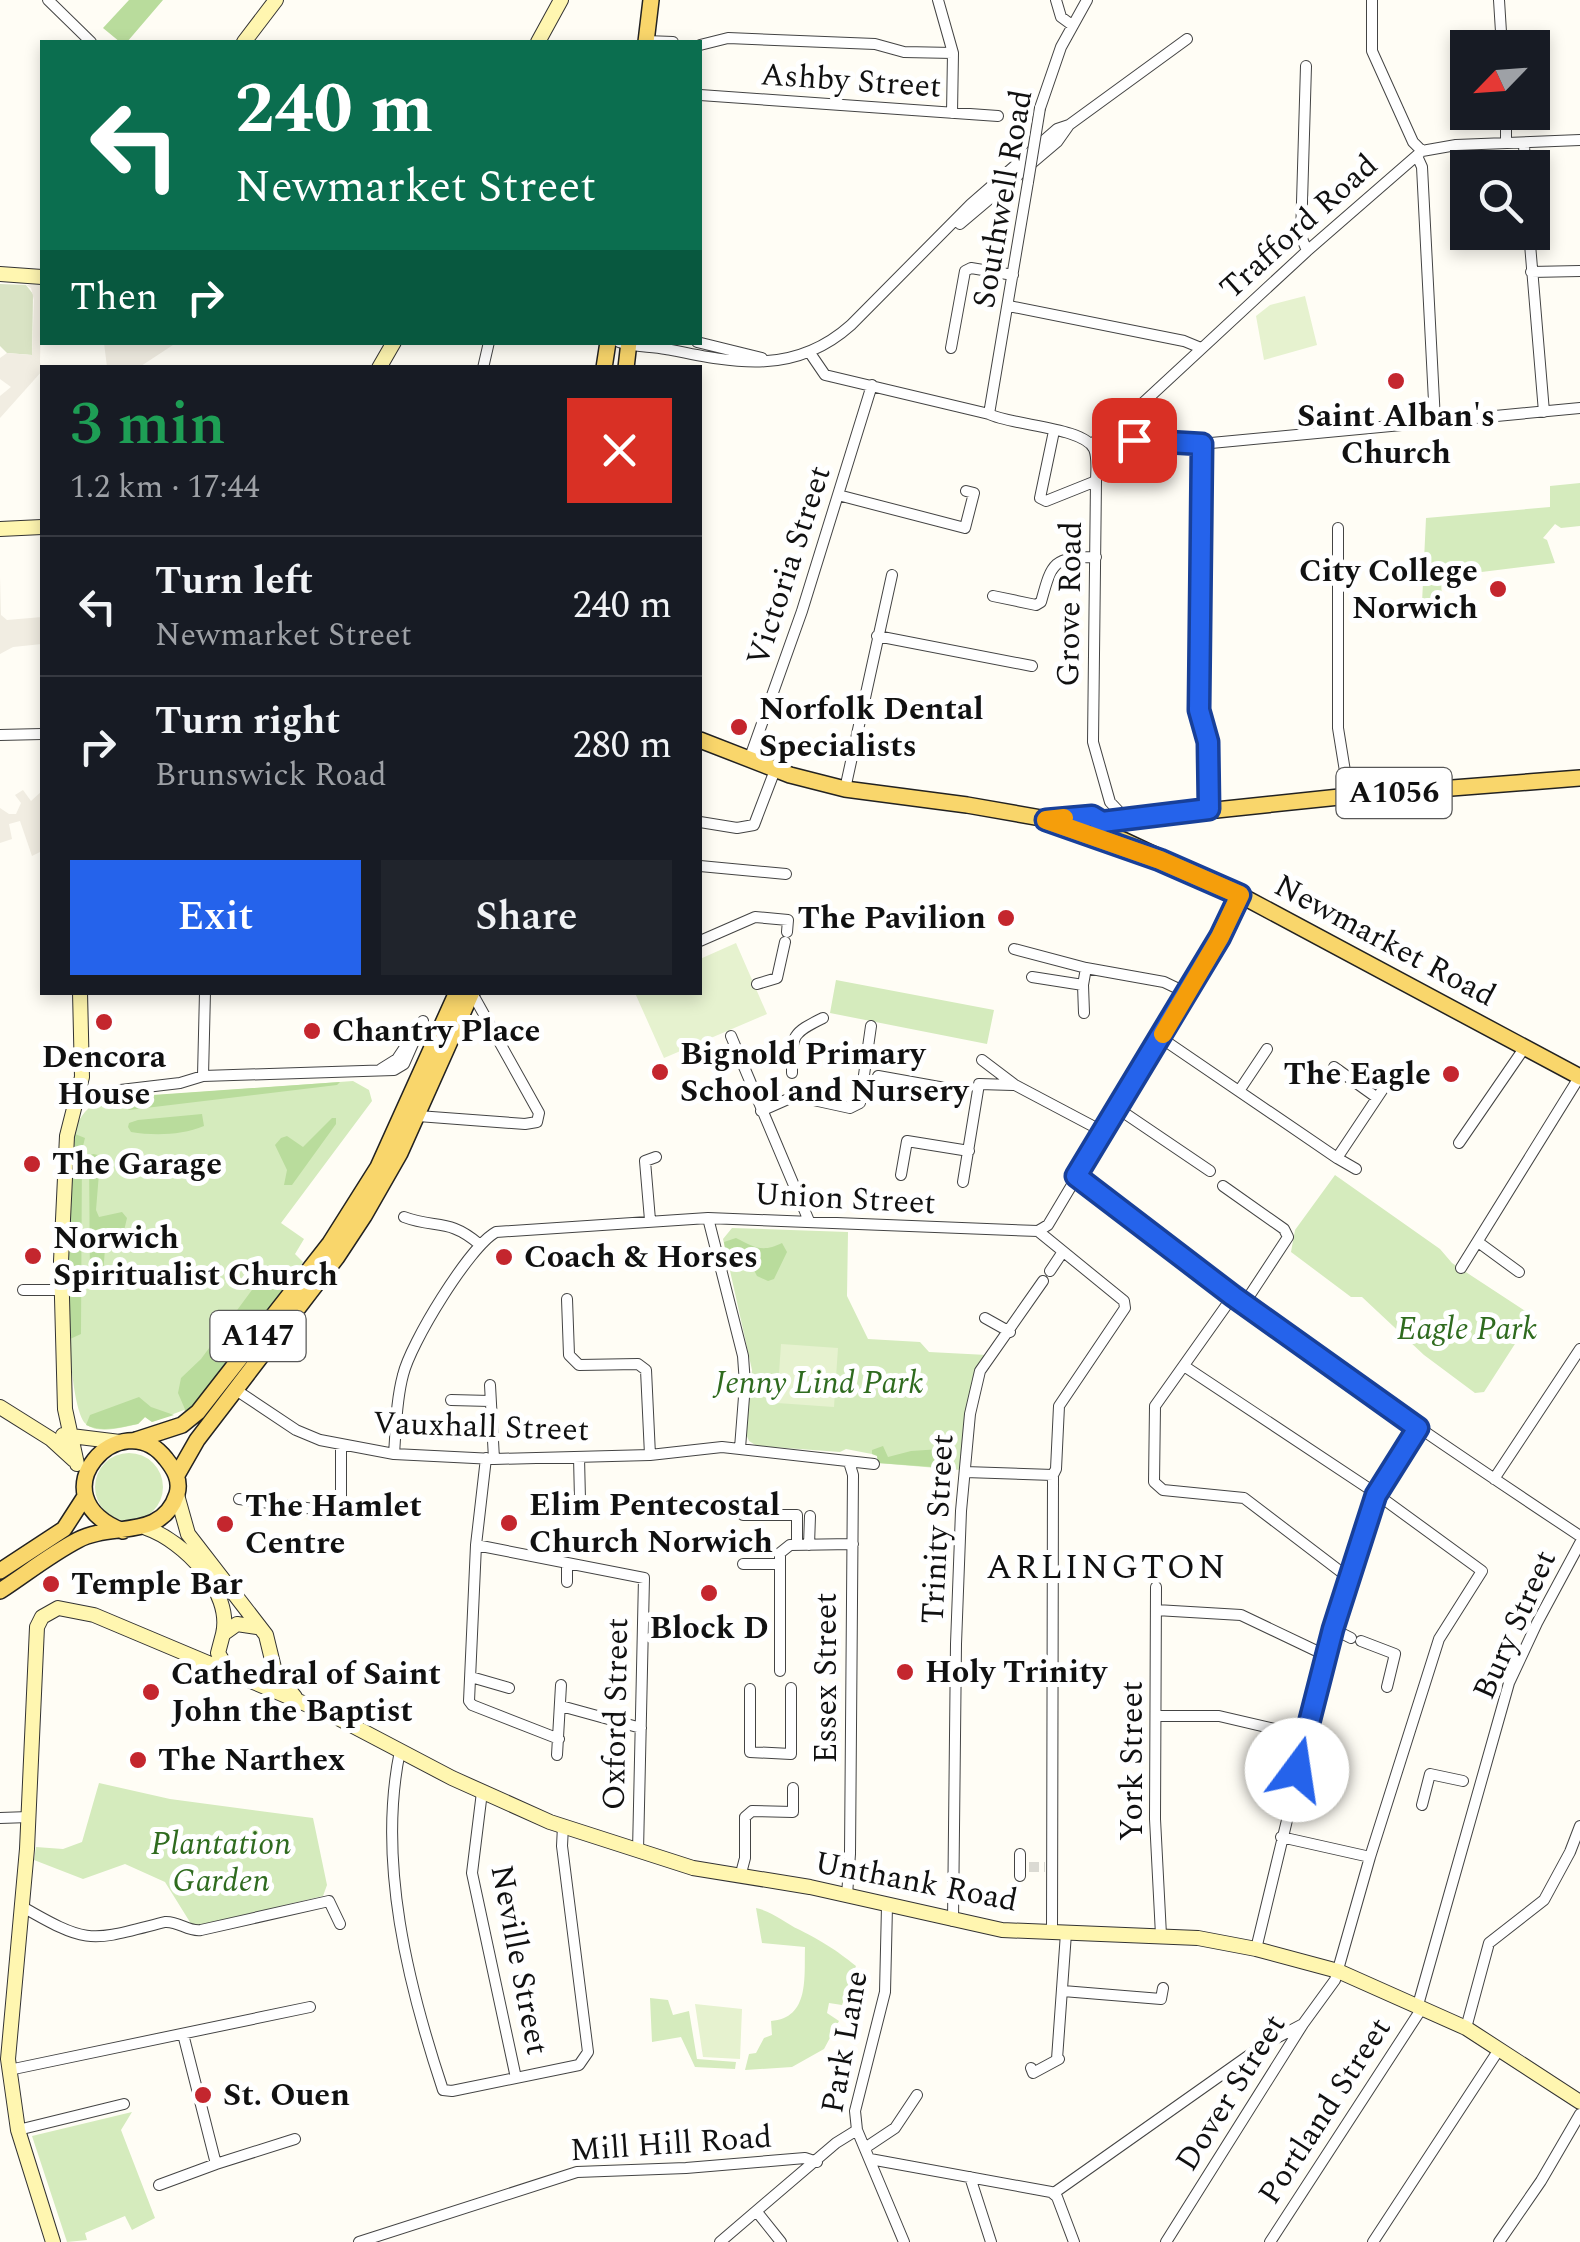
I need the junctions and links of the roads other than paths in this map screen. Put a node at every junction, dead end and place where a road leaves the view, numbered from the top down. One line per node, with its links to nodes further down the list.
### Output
1 (48, 0): 12 (street)
2 (276, 0): 13 (street)
3 (561, 0): 14 (street)
4 (650, 0): 15 (main road)
5 (938, 0): 18 (street)
6 (1056, 0): 10 (street)
7 (1087, 0): 10 (street, Southwell Road)
8 (1372, 0): 28 (street)
9 (1499, 0): 11 (street)
10 (1072, 25): 34 (street, Southwell Road, bridge)
11 (1501, 30)
12 (83, 40)
13 (246, 40)
14 (539, 40)
15 (646, 40)
16 (1186, 40): 41 (street)
17 (702, 44): 18 (street)
18 (953, 53): 21 (street)
19 (1306, 66): 30 (street)
20 (702, 95): 21 (street, Ashby Street)
21 (952, 112): 22 (street, Ashby Street)
22 (998, 116)
23 (1506, 130): 25 (street)
24 (1580, 140): 26 (street, Trafford Road)
25 (1506, 143): 26 (street, Trafford Road); 28 (street, Trafford Road)
26 (1524, 143): 27 (street)
27 (1524, 150)
28 (1419, 153): 30 (street, Trafford Road); 47 (street)
29 (1530, 250): 32 (street)
30 (1307, 251): 40 (street, Trafford Road)
31 (1580, 271): 32 (street)
32 (1531, 272): 45 (street)
33 (0, 274): 35 (street)
34 (1013, 275): 36 (street, Southwell Road); 39 (street)
35 (40, 278)
36 (1009, 306): 40 (street); 46 (street, Southwell Road)
37 (702, 343): 42 (street)
38 (636, 345): 42 (street)
39 (951, 348)
40 (1201, 348): 48 (street, Trafford Road)
41 (810, 353): 42 (street); 43 (street)
42 (773, 361)
43 (872, 385): 46 (street); 54 (street, Victoria Street)
44 (1580, 408): 45 (street)
45 (1544, 412): 47 (street)
46 (989, 414): 49 (street)
47 (1435, 422): 51 (street)
48 (1117, 426): 50 (street, Trafford Road); 51 (street)
49 (1054, 430): 50 (street); 52 (street)
50 (1091, 444): 52 (street, Grove Road)
51 (1202, 444): 71 (street)
52 (1096, 482): 58 (street, Grove Road)
53 (966, 491): 54 (street)
54 (838, 494): 66 (street, Victoria Street)
55 (1338, 528): 70 (street)
56 (40, 531): 57 (street)
57 (0, 533)
58 (1096, 557): 60 (street); 72 (street, Grove Road)
59 (892, 575): 61 (street)
60 (993, 596)
61 (877, 636): 62 (street); 69 (street)
62 (1032, 666)
63 (0, 734): 64 (street)
64 (40, 734)
65 (702, 741): 66 (main road)
66 (749, 760): 67 (main road)
67 (775, 770): 69 (main road); 74 (street)
68 (1580, 778): 70 (main road, A1056)
69 (845, 788): 73 (main road)
70 (1349, 796): 71 (main road, A1056)
71 (1209, 809): 72 (main road, A1056)
72 (1126, 819): 75 (main road, A1056)
73 (1046, 820): 75 (main road, Newmarket Road); 75 (main road, A1056)
74 (702, 822)
75 (1091, 828): 78 (main road, Newmarket Road)
76 (702, 866): 77 (street)
77 (786, 874)
78 (1240, 895): 85 (street); 96 (main road, Newmarket Road)
79 (702, 940): 83 (street)
80 (1014, 948): 81 (street)
81 (1086, 968): 84 (street); 85 (street)
82 (1032, 977): 84 (street)
83 (757, 984)
84 (1083, 985): 91 (street)
85 (1187, 992): 95 (street)
86 (80, 995): 108 (street)
87 (204, 995): 102 (street)
88 (456, 995): 150 (main road, A147)
89 (471, 995): 111 (main road, A147)
90 (473, 995): 111 (street)
91 (1084, 1013)
92 (823, 1018): 101 (street)
93 (871, 1026): 110 (street)
94 (731, 1036): 110 (street)
95 (1161, 1038): 106 (street); 109 (street)
96 (1525, 1046): 104 (main road, Newmarket Road); 113 (street)
97 (1267, 1048): 106 (street)
98 (982, 1060): 105 (street)
99 (1334, 1067): 116 (street)
100 (376, 1072): 100 (street); 102 (street)
101 (792, 1072)
102 (204, 1076): 108 (street)
103 (878, 1076): 107 (street)
104 (1580, 1076): 128 (street)
105 (1015, 1086): 107 (street); 112 (street)
106 (1239, 1091): 116 (street)
107 (966, 1092): 114 (street)
108 (78, 1096): 134 (street)
109 (1117, 1108): 112 (street); 118 (street)
110 (761, 1111): 126 (street)
111 (418, 1116): 143 (main road, A147)
112 (1102, 1130): 120 (street)
113 (1458, 1143)
114 (969, 1150): 119 (street); 121 (street)
115 (656, 1157): 125 (street)
116 (1337, 1158): 117 (street)
117 (1356, 1169)
118 (1210, 1171)
119 (901, 1176)
120 (1076, 1176): 127 (street); 135 (street)
121 (963, 1182)
122 (1223, 1186): 137 (street)
123 (404, 1217): 129 (street)
124 (708, 1218): 125 (street, Union Street); 126 (street, Union Street); 152 (street)
125 (650, 1220): 129 (street, Union Street)
126 (809, 1221): 127 (street, Union Street)
127 (1038, 1231): 130 (street)
128 (1478, 1242): 131 (street); 132 (street)
129 (479, 1244): 153 (street)
130 (1062, 1253): 139 (street, Trinity Street); 162 (street)
131 (1461, 1268)
132 (1519, 1272)
133 (24, 1290): 134 (street)
134 (62, 1290): 149 (street)
135 (1233, 1296): 137 (street); 141 (street)
136 (568, 1299): 154 (street)
137 (1244, 1304): 148 (street)
138 (985, 1318): 139 (street)
139 (1010, 1332): 160 (street, Trinity Street)
140 (1580, 1349): 163 (street)
141 (1184, 1366): 166 (street); 181 (street)
142 (490, 1385): 145 (street)
143 (236, 1390): 151 (street, Vauxhall Street); 161 (main road, A147)
144 (451, 1400): 145 (street)
145 (490, 1401): 156 (street)
146 (0, 1407): 147 (street)
147 (29, 1425): 149 (street); 158 (street)
148 (1418, 1428): 163 (street); 166 (street)
149 (76, 1437): 150 (street); 158 (street)
150 (128, 1441): 161 (main road); 164 (main road, A147)
151 (342, 1446): 153 (street, Vauxhall Street); 167 (street)
152 (740, 1448): 154 (street, Vauxhall Street); 157 (street, Vauxhall Street)
153 (394, 1454): 156 (street, Vauxhall Street)
154 (650, 1454): 155 (street, Vauxhall Street)
155 (579, 1457): 156 (street, Vauxhall Street); 168 (street)
156 (490, 1458): 175 (street)
157 (849, 1462): 159 (street, Vauxhall Street); 174 (street, Essex Street)
158 (77, 1464): 164 (street)
159 (874, 1464)
160 (965, 1472): 162 (street); 227 (street, Trinity Street)
161 (177, 1475): 165 (main road)
162 (1053, 1475): 229 (street)
163 (1494, 1479): 173 (street)
164 (84, 1491): 172 (main road); 180 (main road, A147)
165 (177, 1495): 171 (main road); 186 (street)
166 (1376, 1495): 181 (street); 221 (street, Dover Street)
167 (239, 1499)
168 (570, 1500)
169 (743, 1515): 176 (street)
170 (810, 1516): 176 (street)
171 (146, 1528): 172 (main road); 188 (street)
172 (123, 1531): 184 (main road)
173 (1580, 1540): 210 (street, Bury Street)
174 (852, 1544): 176 (street); 224 (street, Essex Street)
175 (476, 1545): 179 (street); 194 (street)
176 (803, 1545): 178 (street)
177 (743, 1564): 178 (street)
178 (779, 1564): 192 (street)
179 (567, 1565): 182 (street); 203 (street, Oxford Street)
180 (0, 1571)
181 (1349, 1578): 187 (street)
182 (567, 1582)
183 (1156, 1587): 185 (street, York Street)
184 (0, 1591)
185 (1156, 1610): 191 (street); 202 (street, York Street)
186 (258, 1627): 188 (street); 190 (street)
187 (1333, 1629): 191 (street); 198 (street)
188 (222, 1636): 189 (street); 193 (street)
189 (177, 1651): 193 (street, Unthank Road); 214 (street, Unthank Road)
190 (270, 1652): 193 (street); 200 (street)
191 (1326, 1655): 204 (street)
192 (780, 1671)
193 (235, 1673): 200 (street, Unthank Road)
194 (470, 1677): 196 (street); 205 (street)
195 (562, 1685): 201 (street)
196 (509, 1688)
197 (791, 1688): 199 (street)
198 (1387, 1688)
199 (750, 1689)
200 (300, 1702): 206 (street, Unthank Road)
201 (561, 1706): 203 (street); 205 (street)
202 (1157, 1716): 204 (street); 230 (street, York Street)
203 (642, 1728): 219 (street, Oxford Street)
204 (1305, 1736): 218 (street)
205 (559, 1739): 207 (street)
206 (400, 1752): 212 (street, Unthank Road); 242 (street)
207 (557, 1755)
208 (1434, 1760): 209 (street)
209 (1430, 1774): 210 (street); 213 (street)
210 (1473, 1784): 235 (street, Bury Street)
211 (793, 1788): 223 (street)
212 (482, 1792): 216 (street, Unthank Road); 242 (street, Neville Street)
213 (1422, 1805)
214 (28, 1817): 215 (street); 225 (street)
215 (0, 1818)
216 (563, 1826): 219 (street, Unthank Road); 242 (street)
217 (1580, 1826): 238 (street)
218 (1281, 1837): 221 (street); 231 (street)
219 (638, 1850): 223 (street, Unthank Road)
220 (1020, 1854): 222 (street)
221 (1370, 1857): 232 (street, Dover Street)
222 (1023, 1870)
223 (740, 1877): 224 (street, Unthank Road)
224 (847, 1894): 226 (street, Unthank Road)
225 (21, 1906): 228 (street); 241 (street)
226 (887, 1906): 227 (street, Unthank Road); 249 (street, Park Lane)
227 (954, 1921): 229 (street, Unthank Road)
228 (340, 1924)
229 (1059, 1933): 230 (street, Unthank Road); 234 (street)
230 (1161, 1935): 231 (street, Unthank Road)
231 (1256, 1949): 232 (street, Unthank Road)
232 (1338, 1971): 235 (street, Unthank Road); 237 (street, Dover Street)
233 (1163, 1988): 234 (street)
234 (1063, 1991): 243 (street)
235 (1420, 2006): 238 (street, Unthank Road); 266 (street, Portland Street)
236 (310, 2007): 239 (street)
237 (1303, 2024): 256 (street); 265 (street, Dover Street)
238 (1466, 2028): 240 (street, Unthank Road)
239 (183, 2034): 241 (street); 253 (street)
240 (1498, 2051): 245 (street, Unthank Road); 267 (street)
241 (5, 2063): 248 (street)
242 (516, 2078)
243 (1040, 2086)
244 (917, 2096): 251 (street)
245 (1580, 2102)
246 (124, 2104): 248 (street)
247 (1580, 2114): 268 (street)
248 (18, 2130): 258 (street)
249 (857, 2130): 251 (street); 252 (street, Park Lane)
250 (295, 2139): 253 (street)
251 (868, 2153): 254 (street); 262 (street)
252 (816, 2162): 257 (street, Park Lane); 259 (street, Mill Hill Road)
253 (216, 2164): 255 (street)
254 (970, 2177): 256 (street); 263 (street)
255 (158, 2185)
256 (1054, 2193): 264 (street)
257 (757, 2212): 260 (street, Park Lane); 261 (street)
258 (53, 2242)
259 (358, 2242)
260 (720, 2242)
261 (781, 2242)
262 (904, 2242)
263 (991, 2242)
264 (1074, 2242)
265 (1166, 2242)
266 (1270, 2242)
267 (1373, 2242)
268 (1500, 2242)

